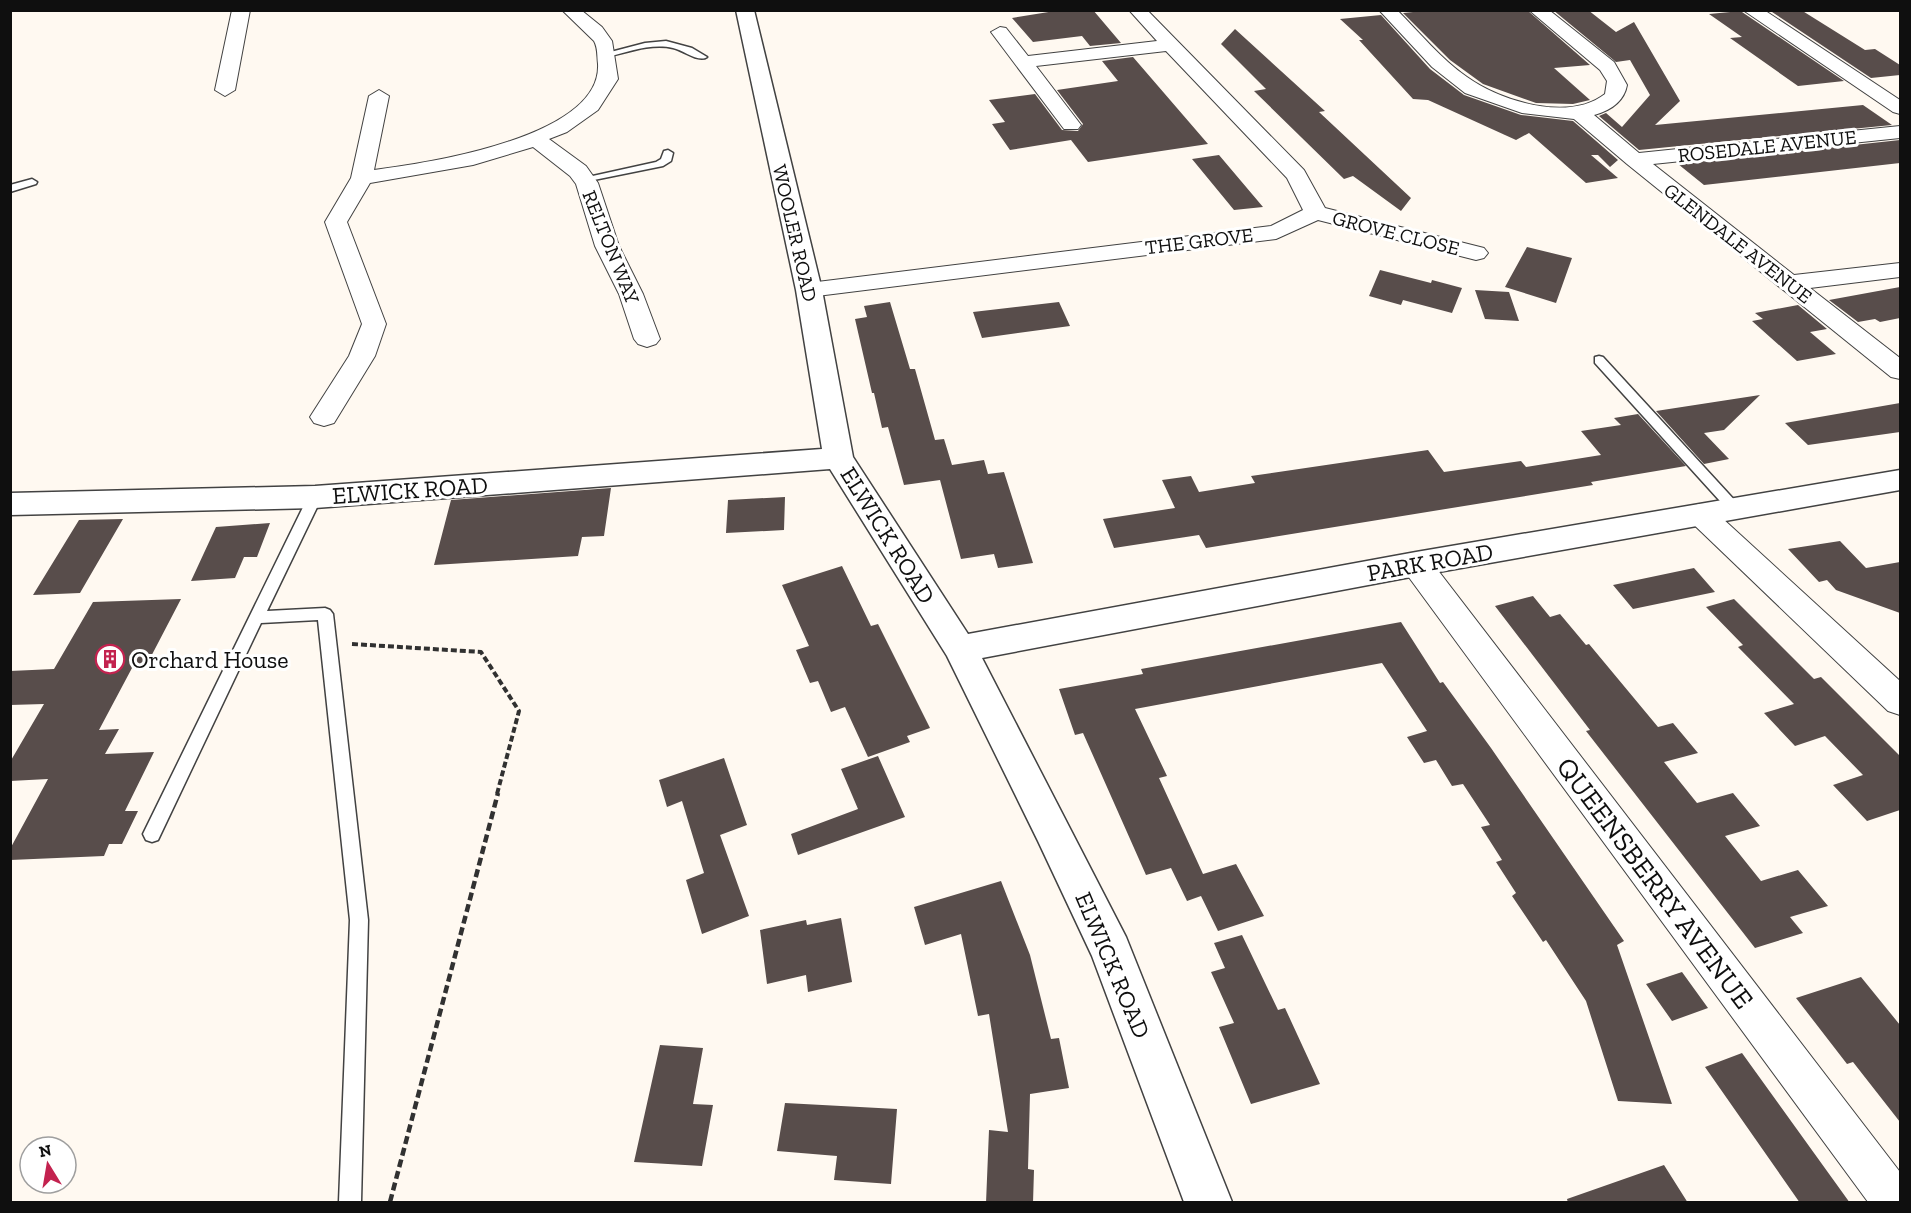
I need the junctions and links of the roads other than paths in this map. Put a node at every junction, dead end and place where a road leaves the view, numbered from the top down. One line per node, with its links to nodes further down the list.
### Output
1 (241, 10): 13 (street)
2 (570, 10): 10 (street)
3 (745, 10): 30 (street, WOOLER ROAD)
4 (1137, 10): 9 (street)
5 (1387, 10): 16 (street)
6 (1537, 10): 16 (street)
7 (1752, 10): 15 (street)
8 (1000, 32): 12 (street)
9 (1169, 45): 12 (street); 26 (street)
10 (607, 54): 11 (lane); 19 (street)
11 (703, 57)
12 (1024, 62): 17 (street)
13 (225, 90)
14 (379, 96): 22 (street)
15 (1896, 101)
16 (1578, 112): 21 (street, GLENDALE AVENUE)
17 (1071, 125)
18 (1900, 132): 21 (street, ROSEDALE AVENUE)
19 (537, 140): 22 (street); 23 (street, RELTON WAY)
20 (668, 153): 23 (lane)
21 (1634, 160): 29 (street, GLENDALE AVENUE)
22 (362, 178): 34 (street)
23 (584, 179): 31 (street, RELTON WAY)
24 (32, 182): 25 (lane)
25 (10, 189)
26 (1316, 213): 27 (street, GROVE CLOSE); 30 (street, THE GROVE)
27 (1476, 253)
28 (1900, 270): 29 (street)
29 (1788, 283): 33 (street, GLENDALE AVENUE)
30 (809, 290): 35 (street, WOOLER ROAD)
31 (646, 339)
32 (1599, 360): 39 (lane)
33 (1900, 371)
34 (324, 417)
35 (838, 458): 37 (street, ELWICK ROAD); 43 (street, ELWICK ROAD)
36 (1900, 480): 39 (street, PARK ROAD)
37 (315, 497): 38 (street, ELWICK ROAD); 42 (lane)
38 (10, 504)
39 (1734, 508): 40 (street, PARK ROAD)
40 (1700, 514): 41 (street, PARK ROAD); 44 (street)
41 (1416, 564): 43 (street, PARK ROAD); 48 (street, QUEENSBERRY AVENUE)
42 (256, 617): 45 (lane); 46 (lane)
43 (960, 649): 47 (street, ELWICK ROAD)
44 (1900, 701)
45 (152, 834)
46 (350, 1203)
47 (1208, 1203)
48 (1895, 1203)

